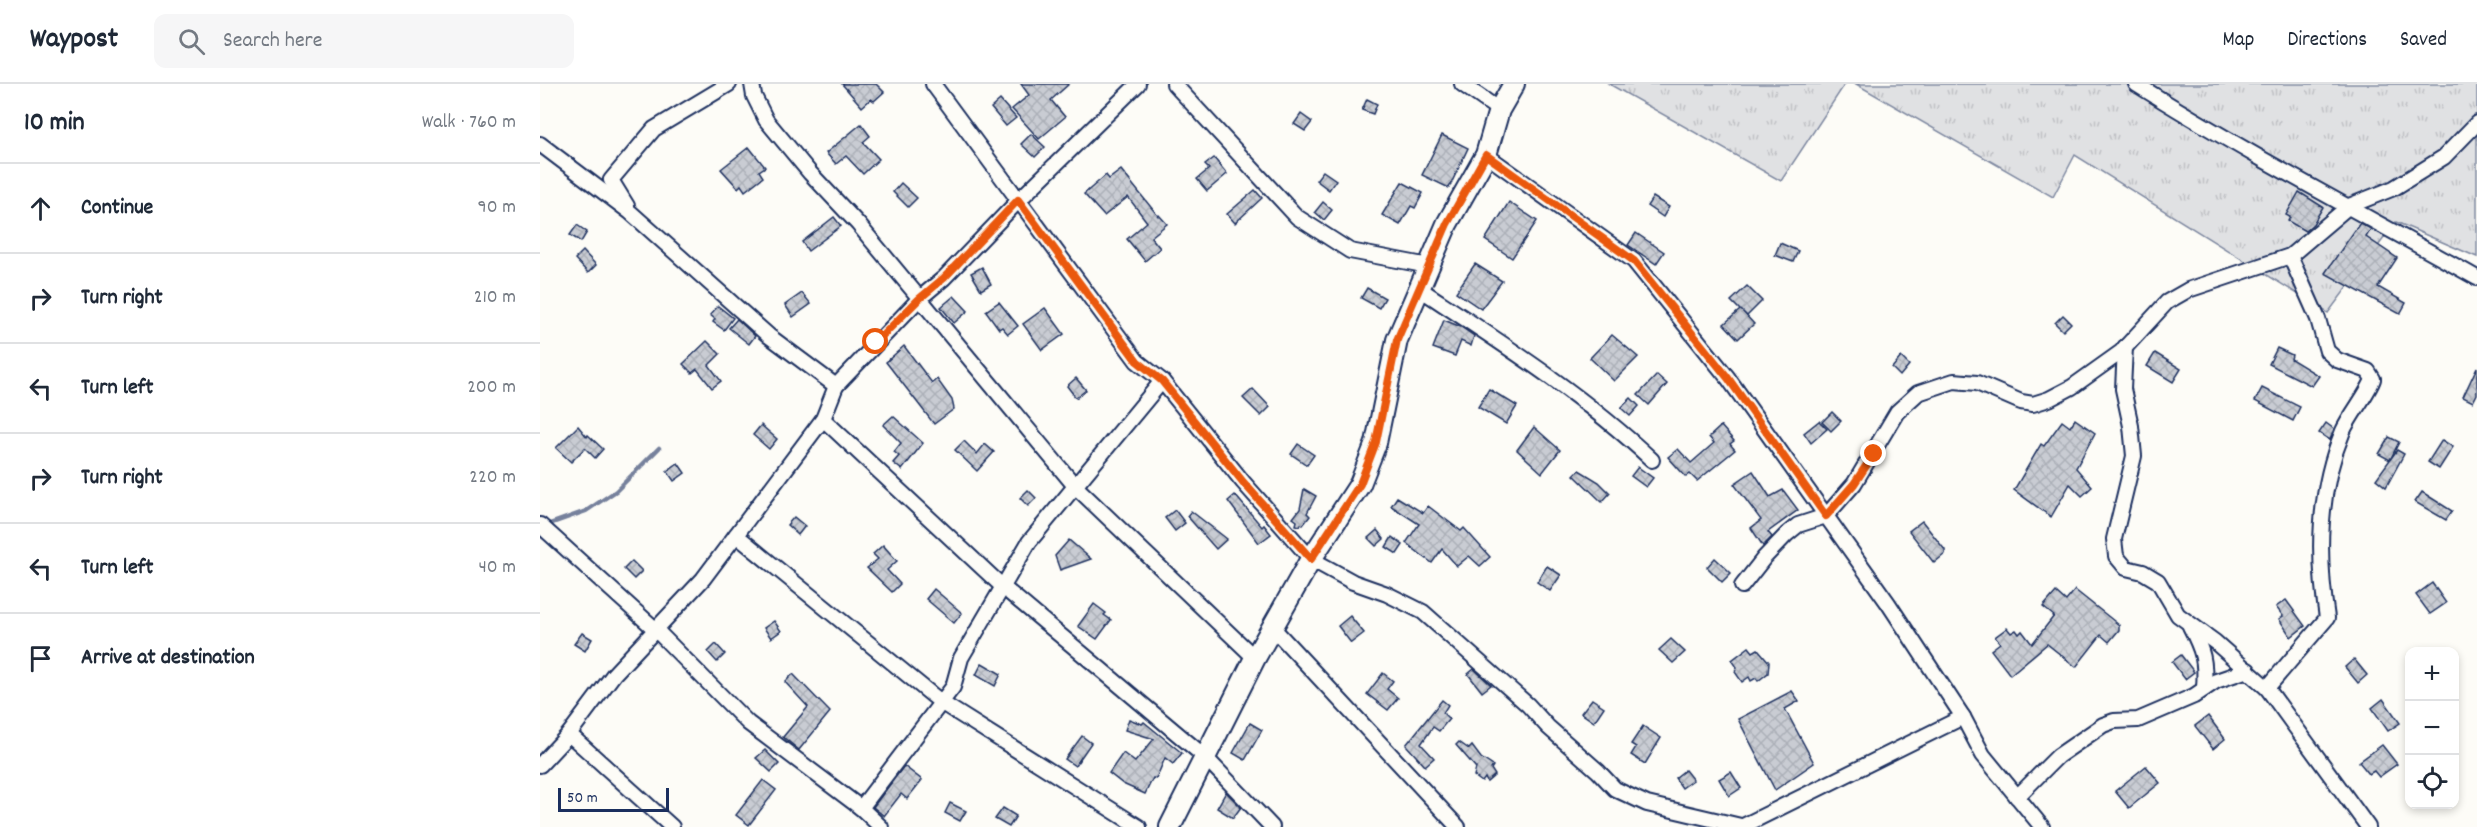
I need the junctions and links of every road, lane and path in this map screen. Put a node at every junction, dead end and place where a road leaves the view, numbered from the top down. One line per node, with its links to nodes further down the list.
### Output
1 (729, 84): 15 (street)
2 (752, 84): 20 (street)
3 (1138, 84): 13 (street)
4 (1174, 84): 17 (street)
5 (1462, 84): 9 (street)
6 (1514, 84): 9 (street)
7 (2136, 84): 14 (street)
8 (937, 86): 13 (street)
9 (1499, 110): 12 (street)
10 (2477, 123): 14 (street)
11 (540, 144): 15 (street)
12 (1486, 155): 17 (street); 27 (street)
13 (1018, 200): 20 (street); 22 (street)
14 (2349, 206): 16 (street); 18 (street)
15 (630, 212): 23 (street)
16 (2290, 256): 21 (street); 38 (street)
17 (1430, 266): 19 (street)
18 (2477, 278)
19 (1420, 289): 25 (street); 30 (street)
20 (919, 299): 23 (street); 26 (street)
21 (2125, 347): 27 (street); 33 (street)
22 (1162, 381): 26 (street); 30 (street)
23 (836, 386): 24 (street)
24 (823, 419): 29 (street); 32 (street)
25 (1652, 460)
26 (1075, 486): 32 (street); 36 (street)
27 (1826, 516): 31 (street); 41 (street)
28 (540, 525): 35 (street)
29 (736, 535): 35 (street); 40 (street)
30 (1311, 559): 34 (street); 53 (street)
31 (1742, 586)
32 (1004, 588): 40 (street); 43 (street)
33 (2190, 625): 37 (street); 39 (street)
34 (1272, 627): 36 (street); 52 (street)
35 (656, 630): 42 (street); 46 (street)
36 (1255, 658): 43 (street)
37 (2248, 670): 38 (street); 39 (street)
38 (2267, 688): 55 (street)
39 (2204, 689): 45 (street)
40 (942, 703): 46 (street); 49 (street)
41 (1963, 717): 45 (street); 53 (street)
42 (569, 734): 44 (street); 47 (street)
43 (1205, 757): 50 (street); 51 (street)
44 (540, 765)
45 (2017, 797): 54 (street)
46 (861, 808): 48 (street)
47 (672, 827)
48 (881, 827)
49 (1139, 827)
50 (1170, 827)
51 (1272, 827)
52 (1458, 827)
53 (1743, 827)
54 (2042, 827)
55 (2368, 827)

